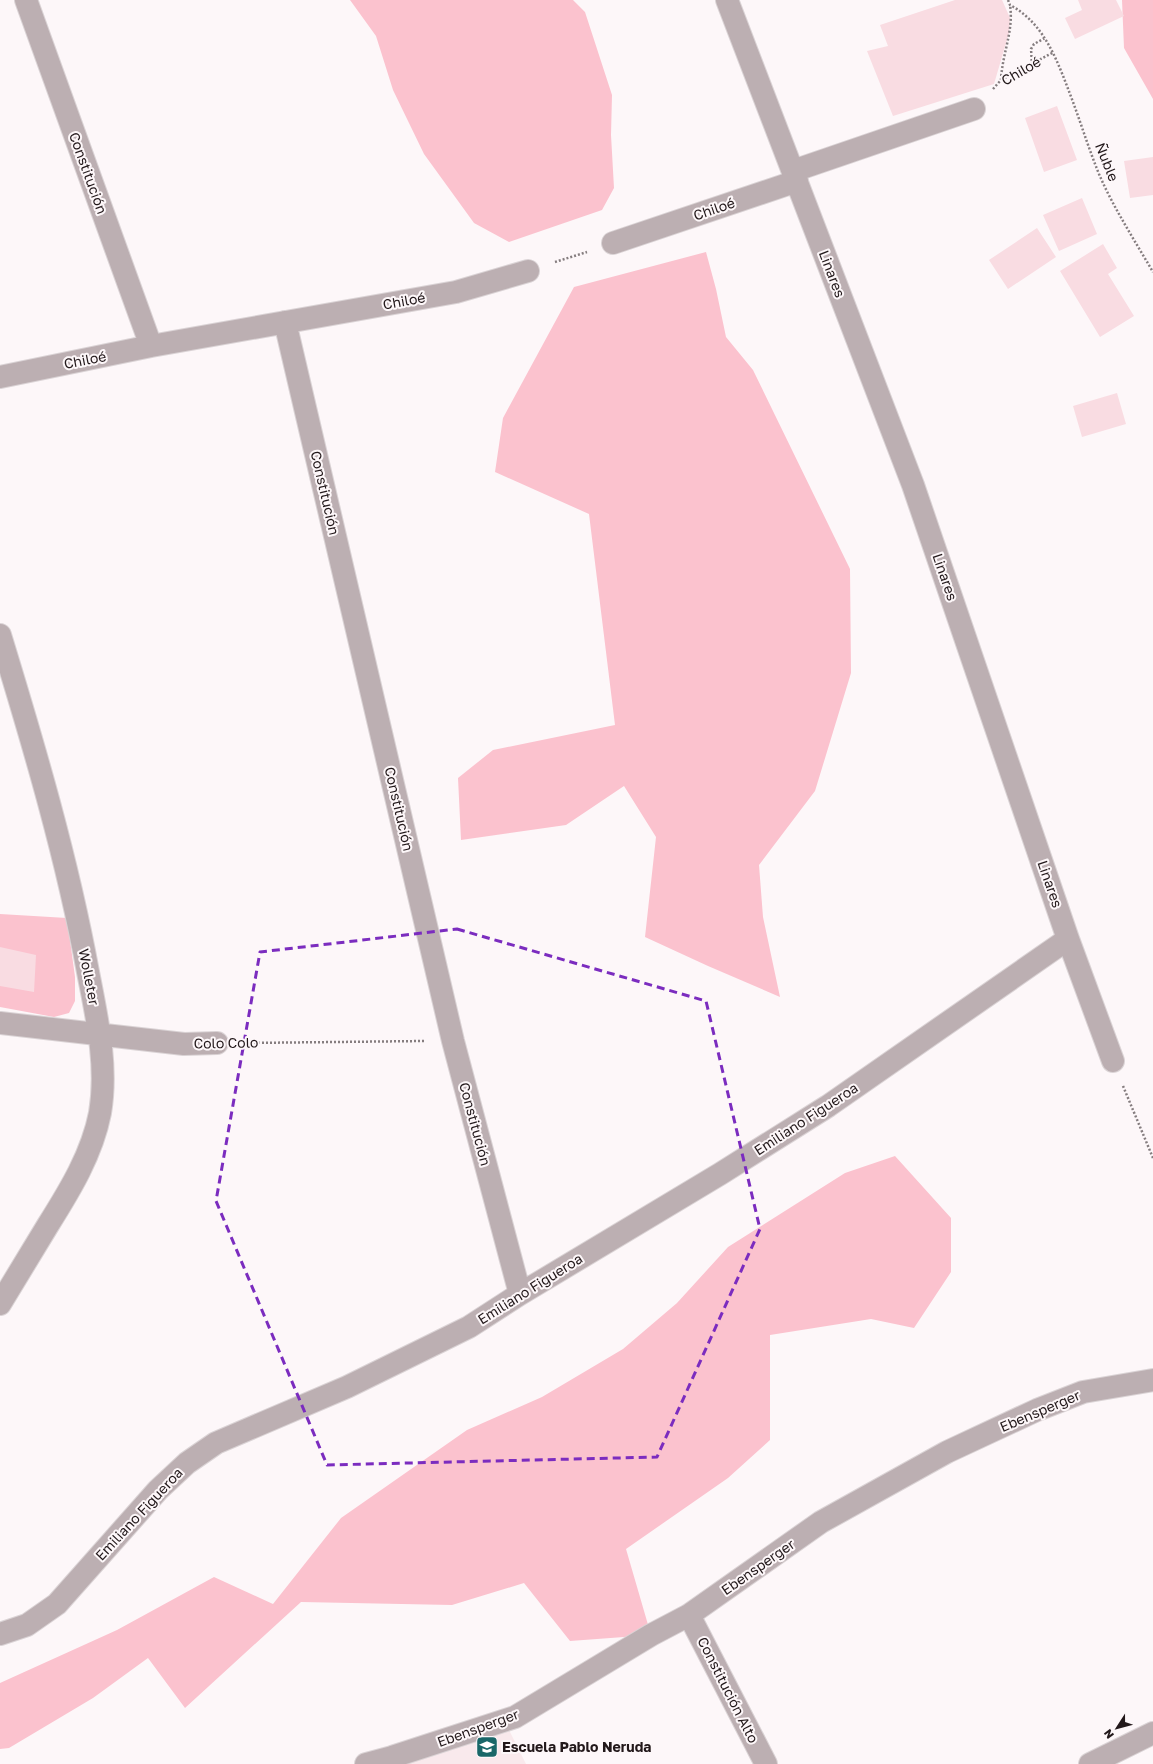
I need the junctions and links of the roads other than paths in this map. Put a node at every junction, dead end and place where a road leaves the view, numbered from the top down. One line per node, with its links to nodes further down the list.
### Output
1 (26, 0): 8 (street, Constitución)
2 (728, 0): 4 (street, Linares)
3 (974, 109): 4 (street, Chiloé)
4 (795, 176): 5 (street, Chiloé); 11 (street, Linares)
5 (613, 243)
6 (528, 271): 7 (street, Chiloé)
7 (285, 322): 8 (street, Chiloé); 16 (street, Constitución)
8 (151, 346): 9 (street, Chiloé)
9 (0, 377)
10 (0, 635): 13 (street, Wolleter)
11 (1068, 939): 15 (street, Linares); 16 (street, Emiliano Figueroa)
12 (0, 1023): 13 (street, Colo Colo)
13 (100, 1035): 14 (street, Colo Colo); 17 (street, Wolleter)
14 (217, 1043)
15 (1113, 1061)
16 (520, 1294): 20 (street, Emiliano Figueroa)
17 (0, 1304)
18 (1153, 1380): 19 (street, Ebensperger)
19 (689, 1615): 22 (street, Ebensperger); 23 (street, Constitución Alto)
20 (0, 1634)
21 (1153, 1733): 24 (street)
22 (366, 1764)
23 (766, 1764)
24 (1090, 1764)

